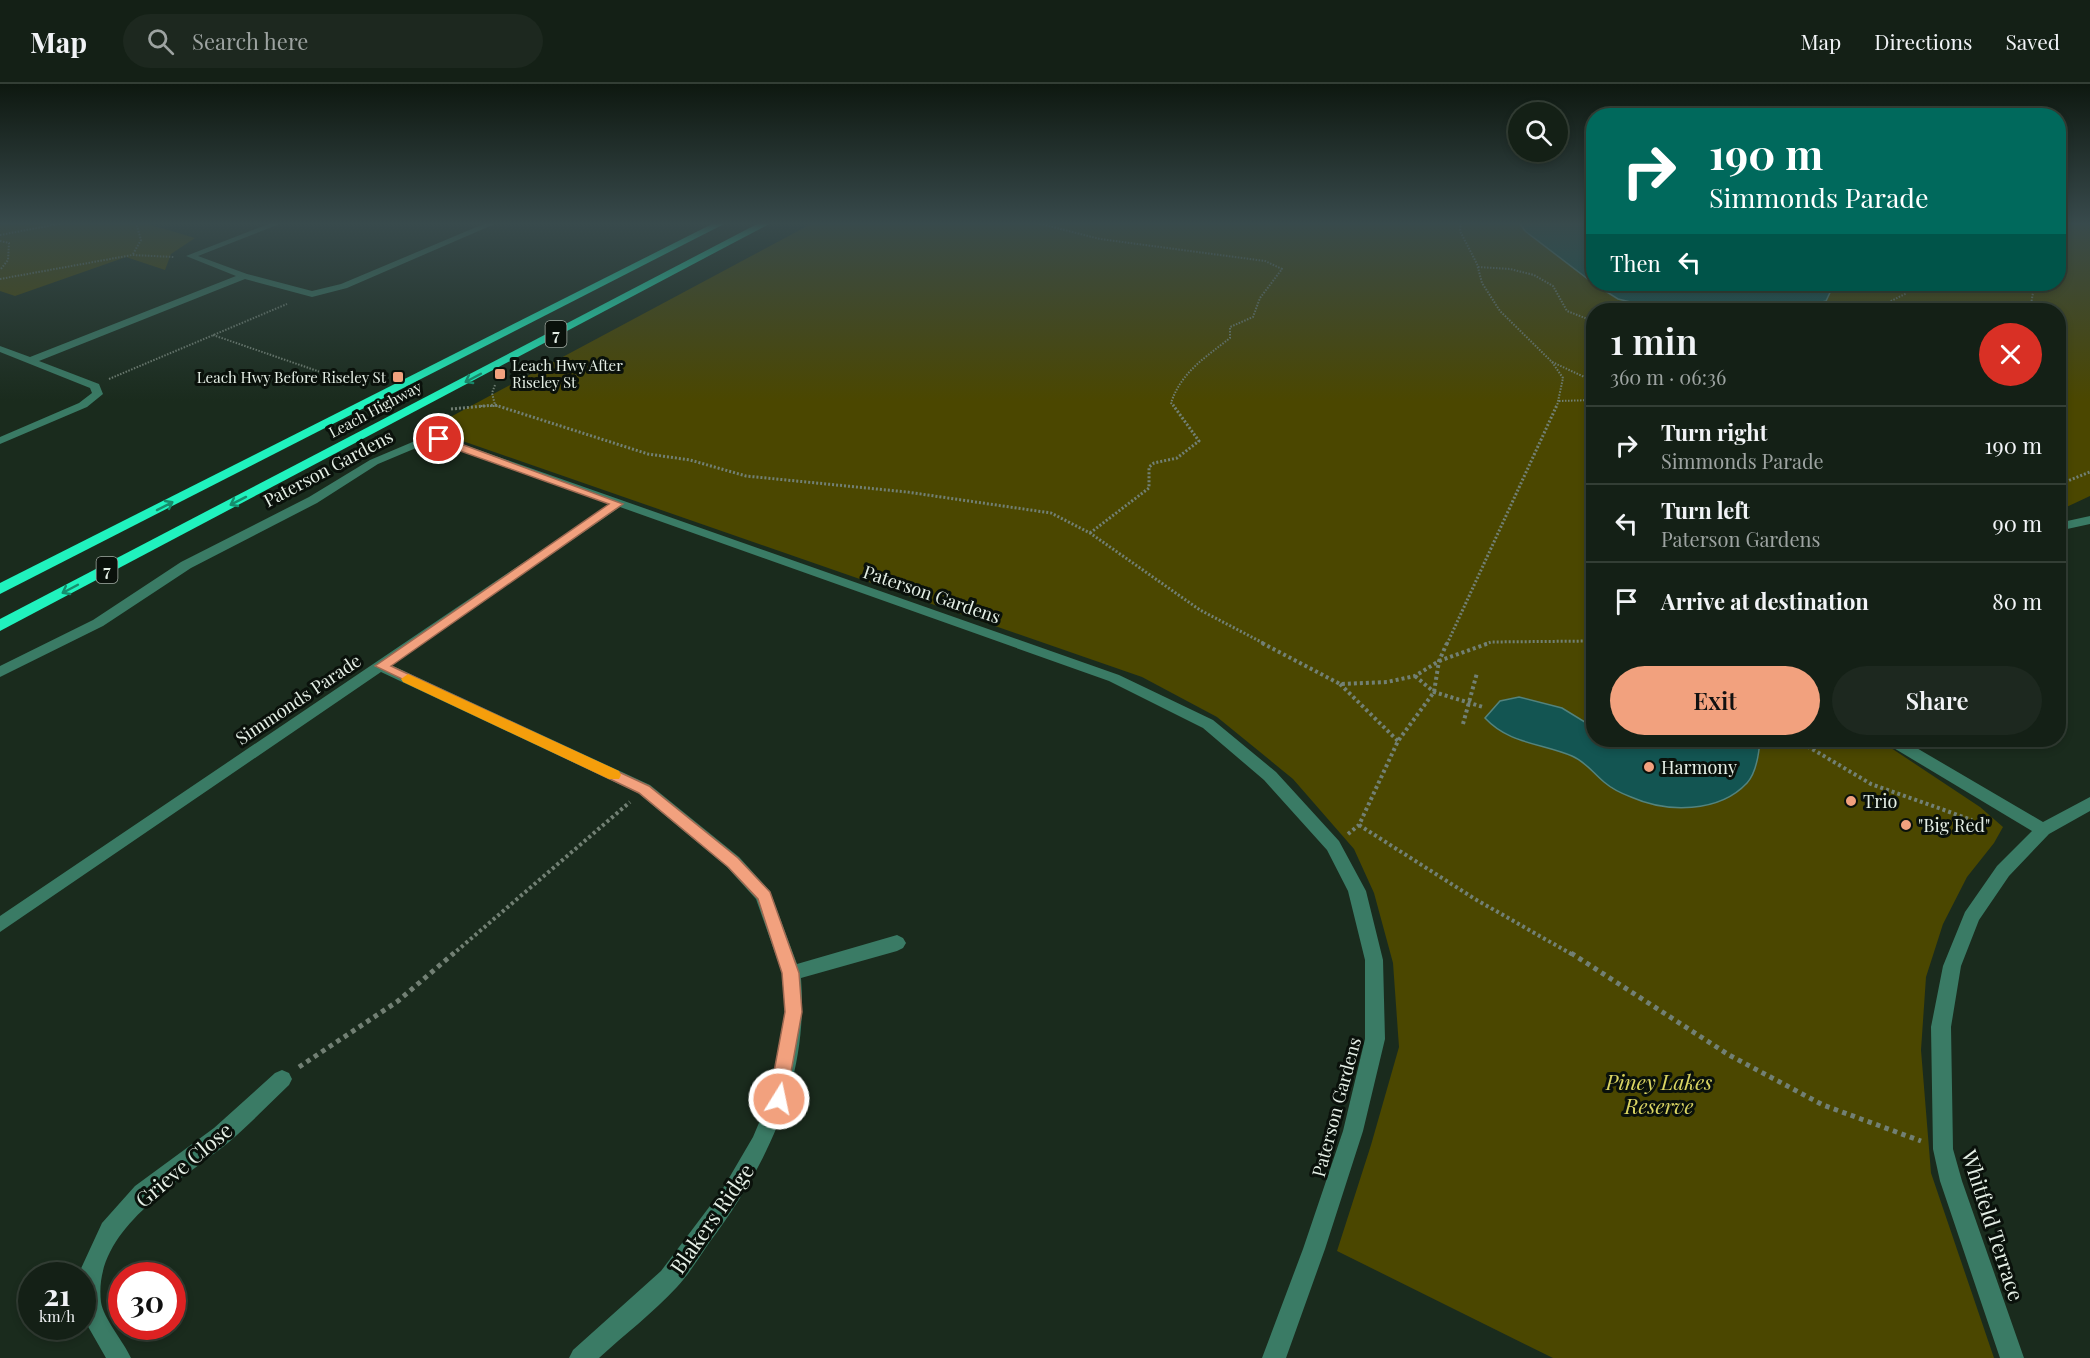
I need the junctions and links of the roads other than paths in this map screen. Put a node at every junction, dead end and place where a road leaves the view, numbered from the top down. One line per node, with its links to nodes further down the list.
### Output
1 (228, 282): 7 (street)
2 (268, 282): 3 (street)
3 (352, 282)
4 (604, 282): 8 (highway, Leach Highway / 7)
5 (654, 282): 10 (highway, Leach Highway / 7, one-way to 10)
6 (0, 349): 7 (street)
7 (31, 360): 9 (street)
8 (310, 432): 10 (highway); 15 (highway, Leach Highway / 7, one-way to 8)
9 (0, 441)
10 (346, 445): 12 (highway, Leach Highway / 7, one-way to 12)
11 (617, 504): 18 (street, Simmonds Parade); 19 (street, Paterson Gardens); 29 (street, Paterson Gardens)
12 (214, 513): 16 (highway); 17 (highway, Leach Highway / 7, one-way to 17)
13 (2090, 520): 14 (street)
14 (2066, 525)
15 (0, 589)
16 (0, 602)
17 (0, 627)
18 (381, 666): 23 (street, Simmonds Parade); 25 (street, Blakers Ridge)
19 (0, 672)
20 (1904, 747): 22 (street)
21 (2090, 803): 22 (street, Whitfeld Terrace)
22 (2043, 830): 30 (street, Whitfeld Terrace)
23 (0, 925)
24 (897, 943): 25 (street)
25 (791, 973): 28 (street, Blakers Ridge)
26 (282, 1078): 27 (street, Grieve Close)
27 (119, 1358)
28 (581, 1358)
29 (1274, 1358)
30 (2012, 1358)

